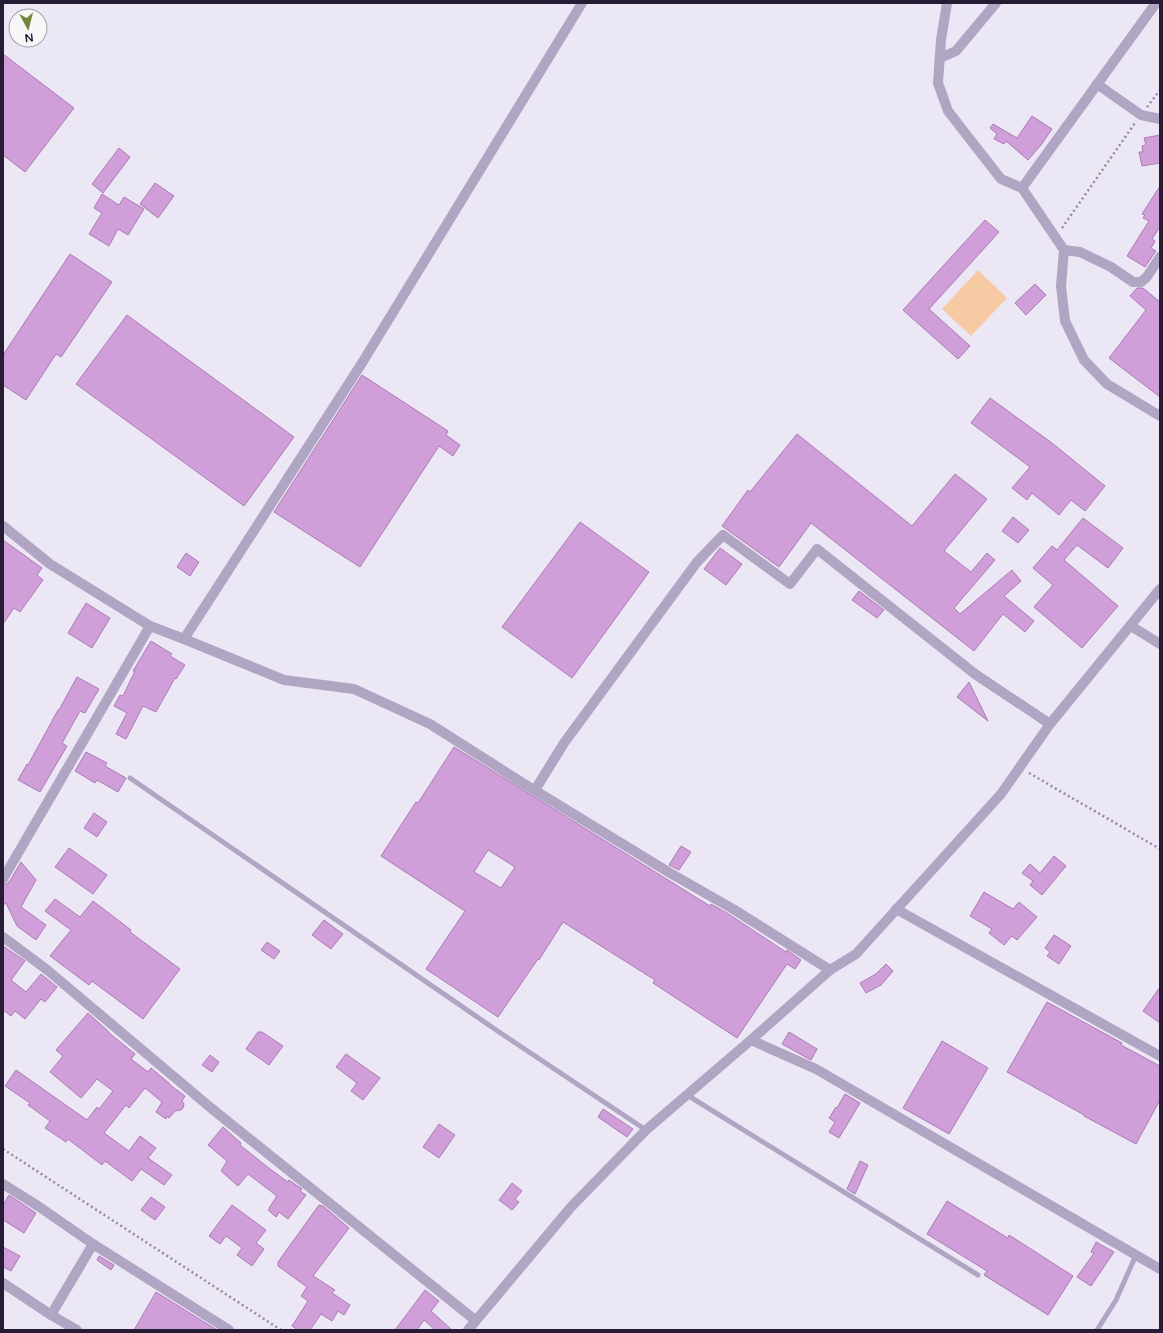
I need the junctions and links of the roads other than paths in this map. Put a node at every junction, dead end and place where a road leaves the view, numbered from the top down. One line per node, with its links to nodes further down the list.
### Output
1 (582, 3): 16 (street)
2 (947, 3): 5 (street)
3 (996, 3): 5 (street)
4 (1156, 3): 6 (street)
5 (940, 58): 8 (street)
6 (1098, 84): 7 (street); 8 (street)
7 (1160, 118)
8 (1022, 188): 9 (street)
9 (1064, 250): 10 (street); 11 (street)
10 (1160, 257)
11 (1160, 416)
12 (3, 526): 14 (street)
13 (1160, 589): 15 (street)
14 (150, 626): 16 (street); 21 (street)
15 (1131, 626): 17 (street); 18 (street)
16 (184, 638): 20 (street)
17 (1160, 644)
18 (1050, 724): 20 (street); 22 (street)
19 (130, 778): 28 (lane)
20 (535, 790): 24 (street)
21 (3, 879)
22 (896, 909): 24 (street); 26 (street)
23 (3, 937): 36 (street)
24 (830, 970): 25 (street)
25 (751, 1040): 27 (street); 31 (street)
26 (1160, 1056)
27 (687, 1095): 28 (street); 33 (lane)
28 (646, 1130): 36 (street)
29 (3, 1184): 30 (street)
30 (93, 1244): 35 (street); 38 (street)
31 (1136, 1255): 32 (street); 40 (lane)
32 (1160, 1269)
33 (978, 1275)
34 (3, 1284): 35 (street)
35 (51, 1315): 37 (street)
36 (475, 1320): 39 (street)
37 (77, 1330)
38 (229, 1330)
39 (468, 1330)
40 (1097, 1330)

